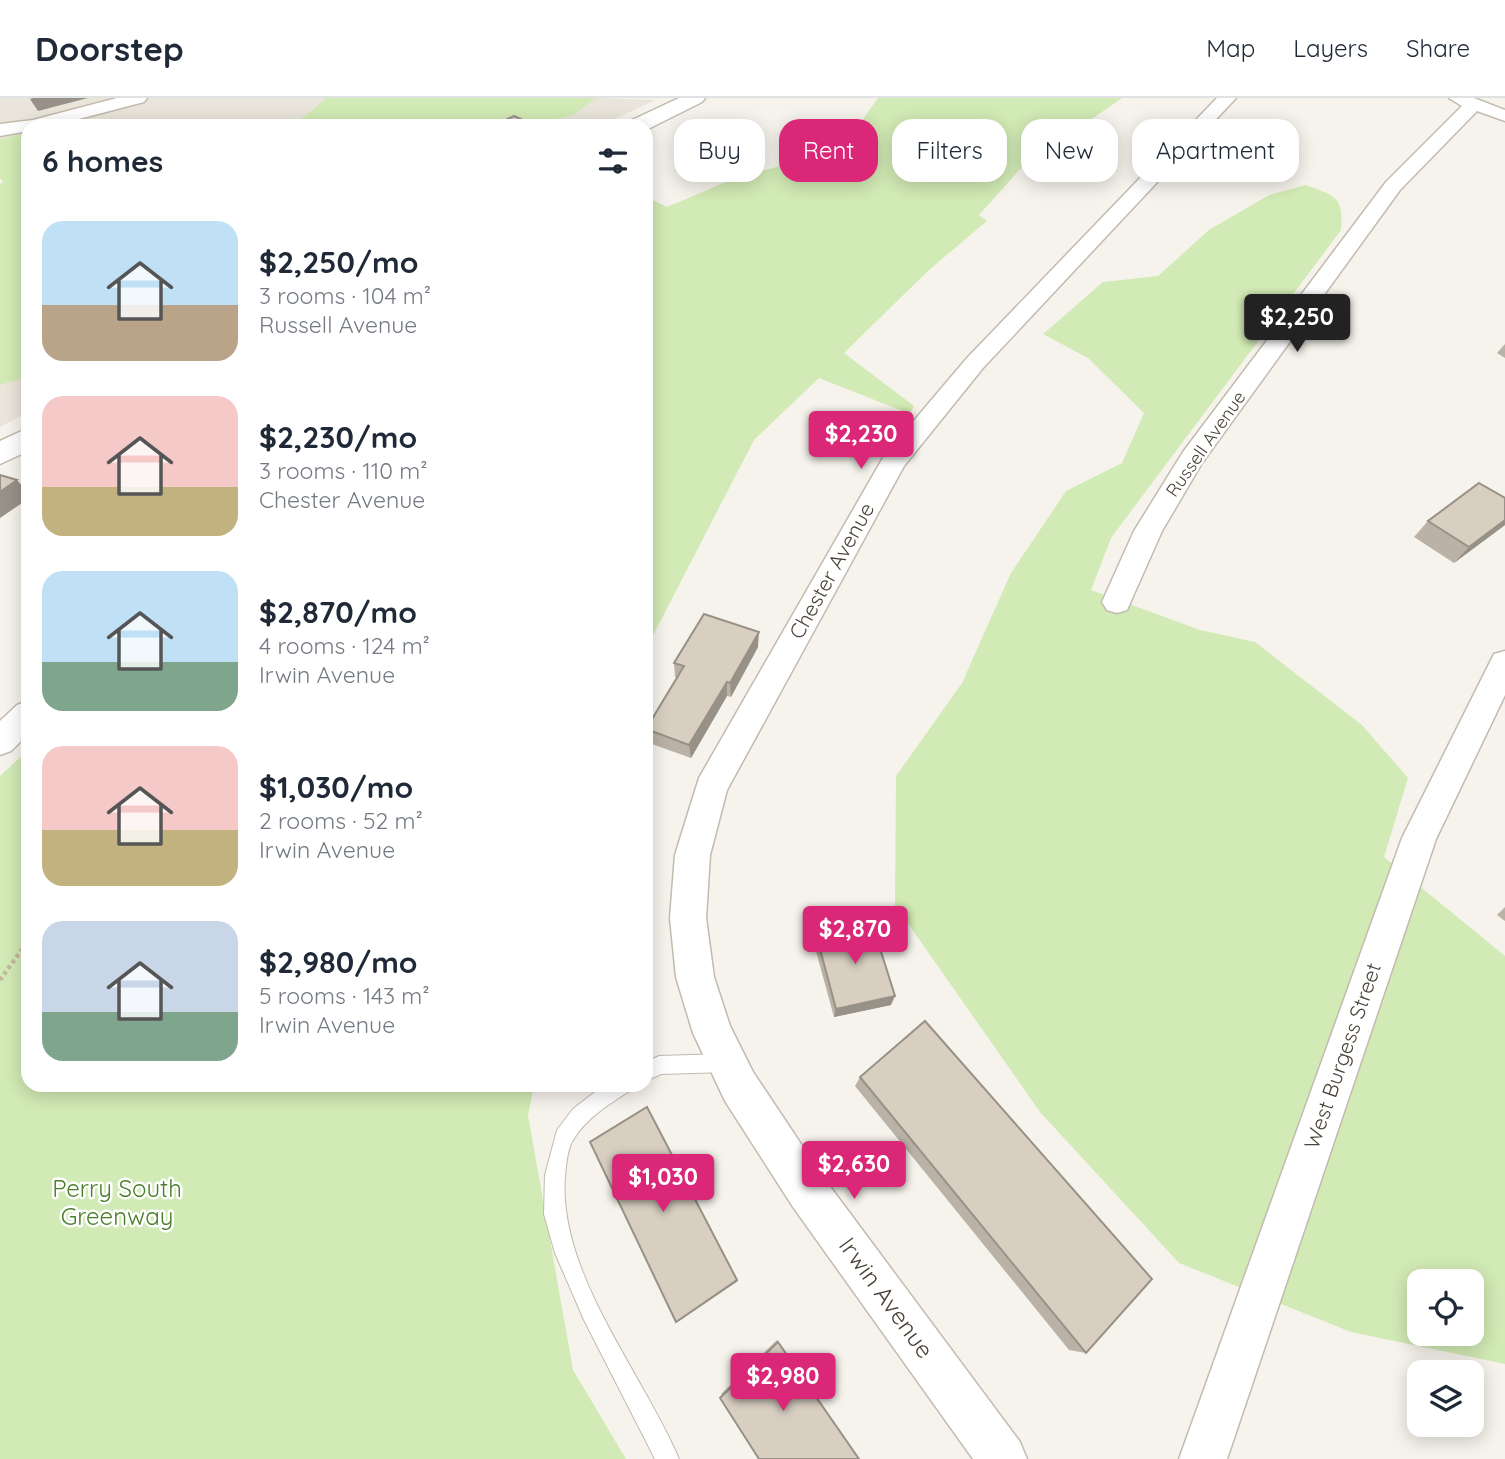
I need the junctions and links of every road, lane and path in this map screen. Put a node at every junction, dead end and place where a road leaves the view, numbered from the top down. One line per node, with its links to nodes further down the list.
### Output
1 (138, 98): 7 (street)
2 (695, 98): 8 (street)
3 (1227, 98): 16 (street, Chester Avenue)
4 (1466, 101): 6 (street); 12 (street, Russell Avenue)
5 (0, 110): 9 (street)
6 (1505, 116)
7 (49, 119)
8 (652, 119)
9 (6, 129)
10 (21, 442): 11 (street)
11 (0, 454)
12 (1117, 602)
13 (1505, 663): 24 (street, West Burgess Street)
14 (21, 722): 15 (street)
15 (0, 741)
16 (689, 945): 19 (street, Irwin Avenue)
17 (21, 951): 18 (path)
18 (0, 980)
19 (726, 1063): 20 (lane); 23 (street, Irwin Avenue)
20 (653, 1068)
21 (610, 1092): 22 (lane)
22 (667, 1459)
23 (1003, 1459)
24 (1203, 1459)

